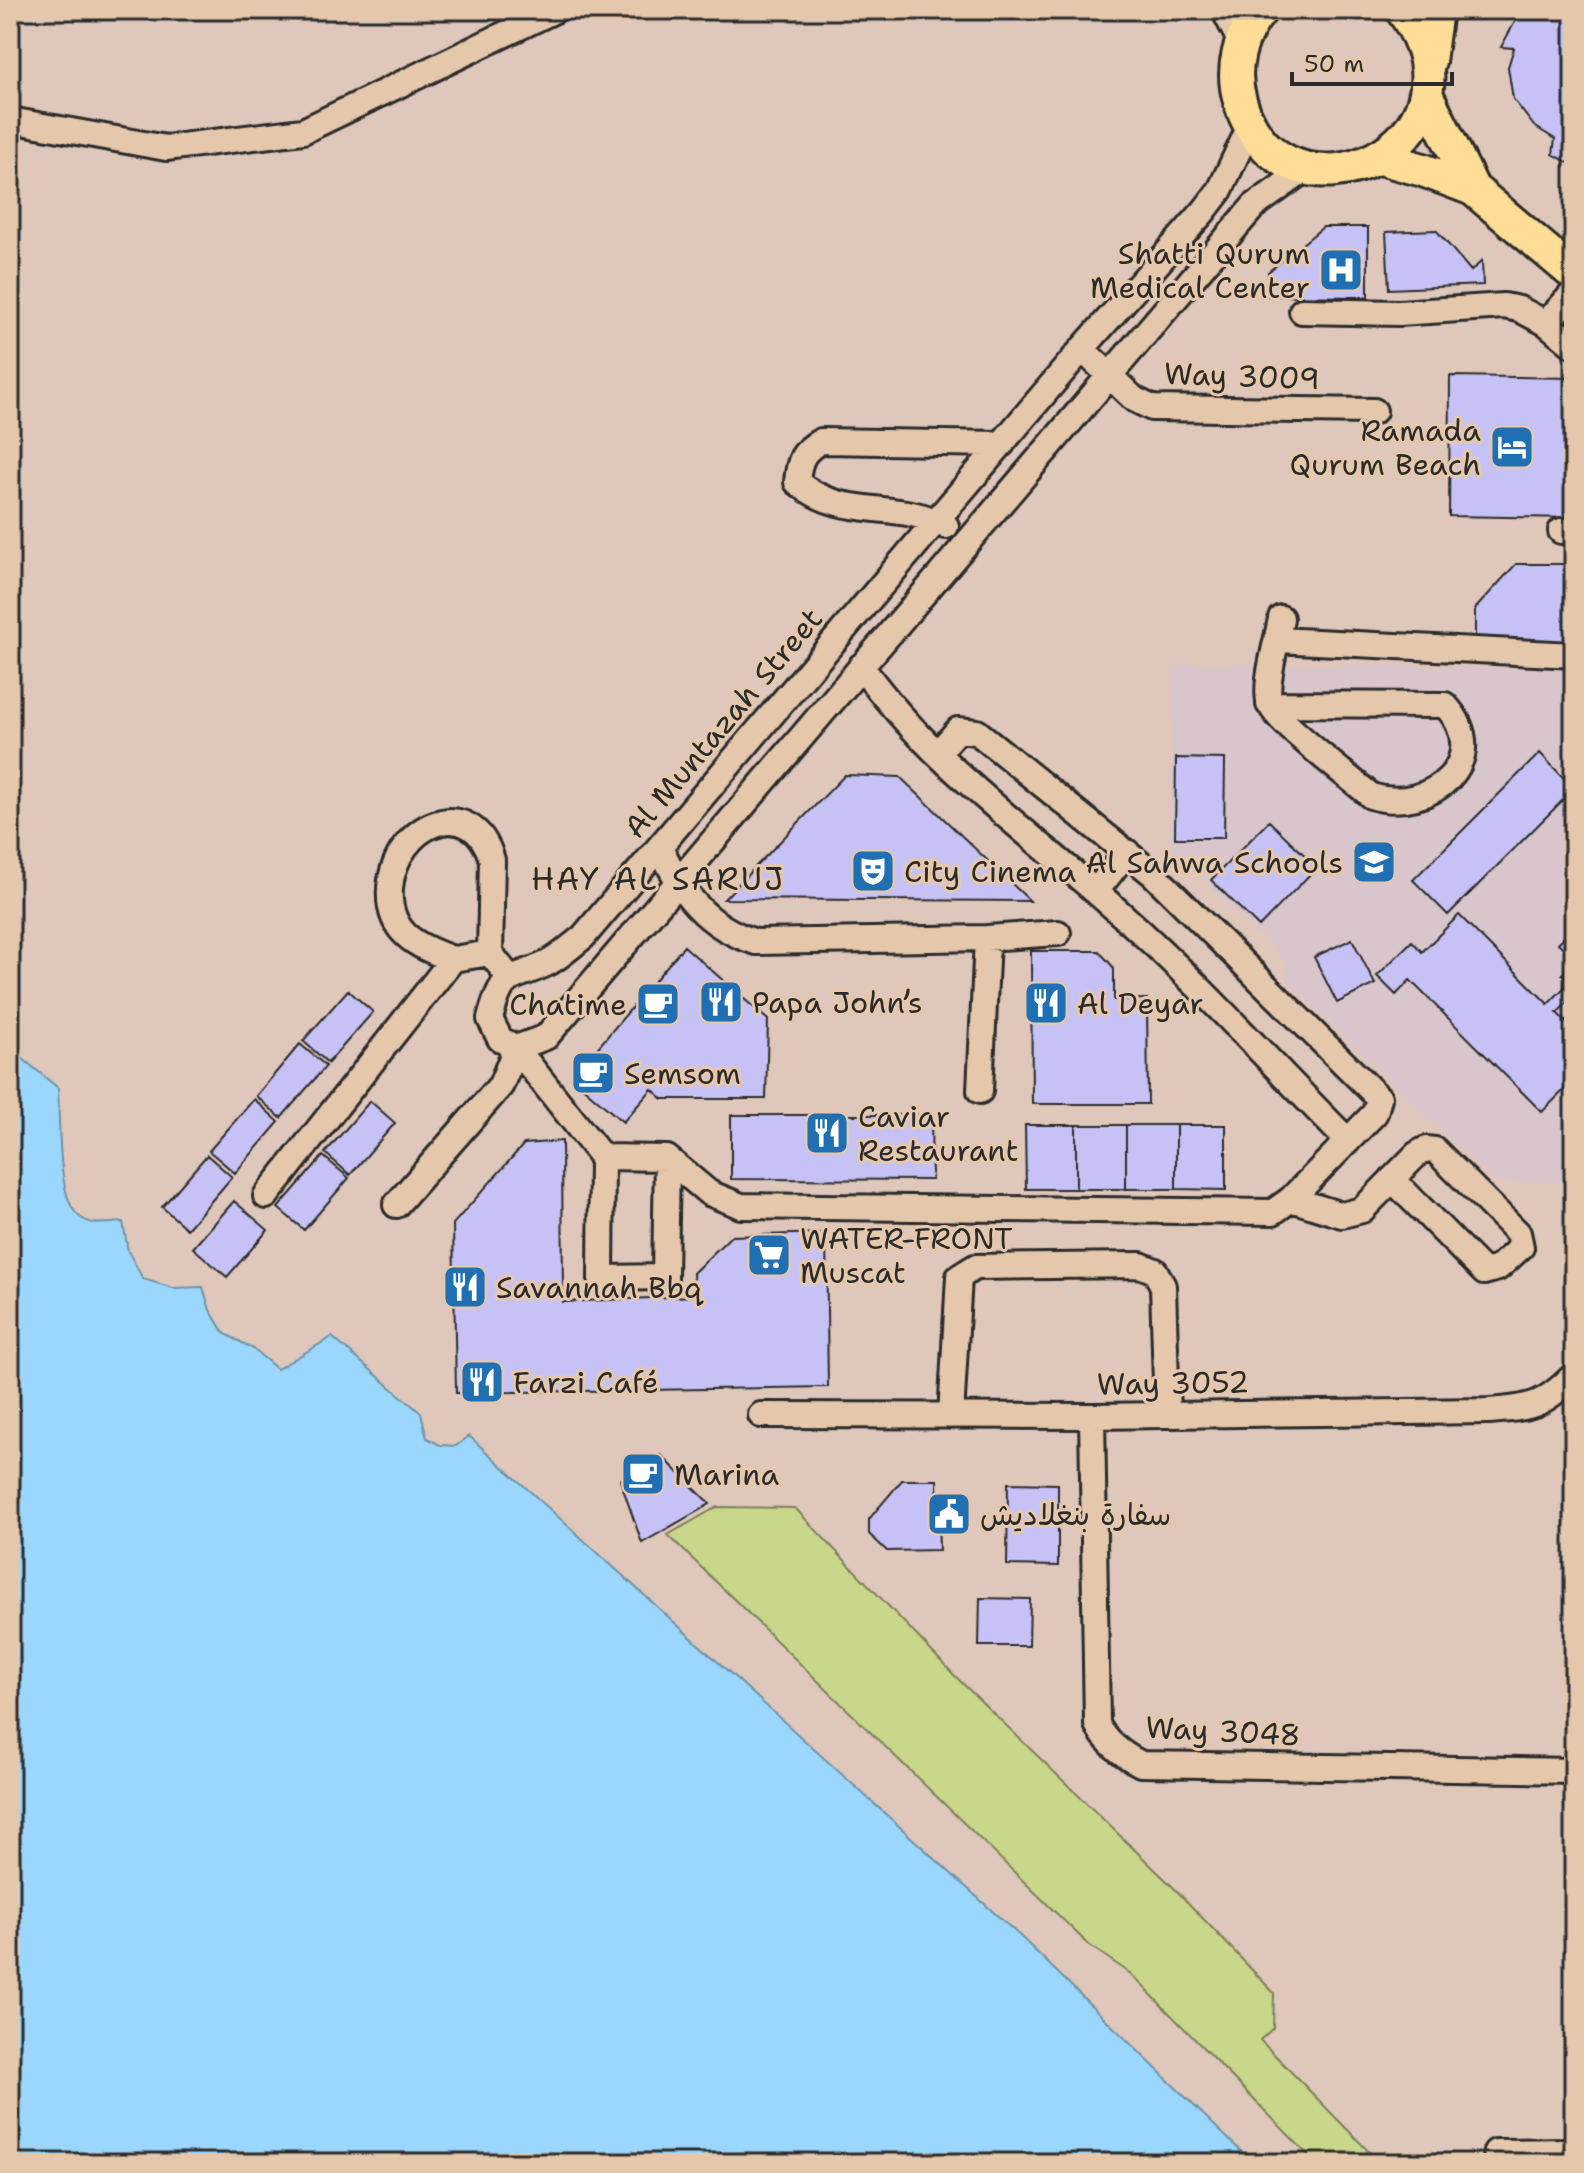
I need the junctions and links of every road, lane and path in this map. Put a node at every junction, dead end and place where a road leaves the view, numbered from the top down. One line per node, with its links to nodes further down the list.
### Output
1 (555, 10): 8 (street)
2 (1224, 10): 6 (street)
3 (1261, 10): 6 (main road)
4 (1402, 10): 7 (main road)
5 (1436, 10): 7 (main road)
6 (1241, 43): 9 (main road)
7 (1427, 81): 10 (main road); 12 (main road)
8 (10, 120)
9 (1250, 126): 11 (main road); 18 (street, Al Muntazah Street)
10 (1380, 158): 11 (main road); 12 (main road)
11 (1307, 168): 19 (street)
12 (1473, 189): 13 (main road)
13 (1574, 274)
14 (1574, 292): 16 (street)
15 (1302, 311): 16 (street)
16 (1546, 323): 17 (street)
17 (1574, 346)
18 (1082, 349): 19 (street, Way 3009); 21 (street, Al Muntazah Street)
19 (1109, 376): 20 (street, Way 3009); 23 (street)
20 (1374, 411)
21 (1002, 444): 22 (street, Al Muntazah Street); 22 (street)
22 (937, 521): 23 (street); 28 (street, Al Muntazah Street)
23 (976, 531): 25 (street)
24 (1574, 655): 26 (street)
25 (861, 666): 27 (street); 29 (street)
26 (1269, 704): 26 (street)
27 (938, 753): 31 (street); 33 (street)
28 (720, 776): 29 (street); 30 (street, Al Muntazah Street)
29 (747, 799): 32 (street)
30 (660, 846): 32 (street); 38 (street, Al Muntazah Street)
31 (1127, 852): 33 (street); 41 (street)
32 (676, 883): 35 (street); 39 (street)
33 (1096, 891): 41 (street)
34 (1058, 933): 35 (street)
35 (987, 938): 40 (street)
36 (490, 953): 37 (street); 37 (street); 38 (street)
37 (453, 959): 45 (street)
38 (509, 977): 39 (street)
39 (516, 1048): 42 (street); 47 (street)
40 (980, 1091)
41 (1348, 1141): 46 (street)
42 (602, 1157): 43 (street); 43 (street)
43 (667, 1158): 46 (street)
44 (1392, 1179): 44 (street); 46 (street)
45 (266, 1196)
46 (1291, 1199)
47 (396, 1205)
48 (1574, 1375): 50 (street, Way 3052)
49 (761, 1415): 51 (street, Way 3052)
50 (1167, 1415): 51 (street); 52 (street, Way 3052)
51 (951, 1416): 52 (street, Way 3052)
52 (1092, 1416): 53 (street, Way 3048)
53 (1574, 1771)
54 (1574, 2151): 55 (street)
55 (1496, 2152)

